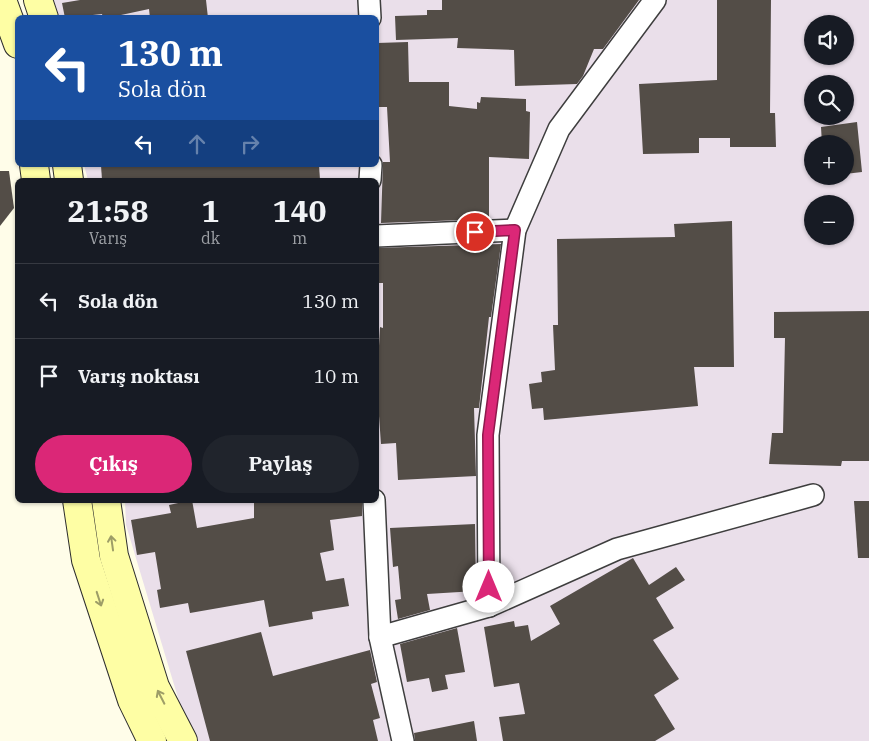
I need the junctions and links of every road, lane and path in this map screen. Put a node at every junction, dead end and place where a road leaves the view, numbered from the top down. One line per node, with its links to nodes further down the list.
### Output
1 (2, 0): 7 (street)
2 (38, 0): 5 (street)
3 (369, 0): 6 (street)
4 (655, 0): 8 (street)
5 (43, 15)
6 (370, 15)
7 (15, 36)
8 (515, 230): 9 (street); 14 (street)
9 (379, 236)
10 (813, 495): 14 (street)
11 (77, 503): 16 (street, one-way to 16)
12 (106, 503): 19 (street, one-way to 12)
13 (374, 503): 15 (street)
14 (489, 606): 15 (street)
15 (380, 637): 20 (street)
16 (132, 700): 17 (street); 18 (street)
17 (143, 741)
18 (152, 741)
19 (182, 741)
20 (403, 741)

